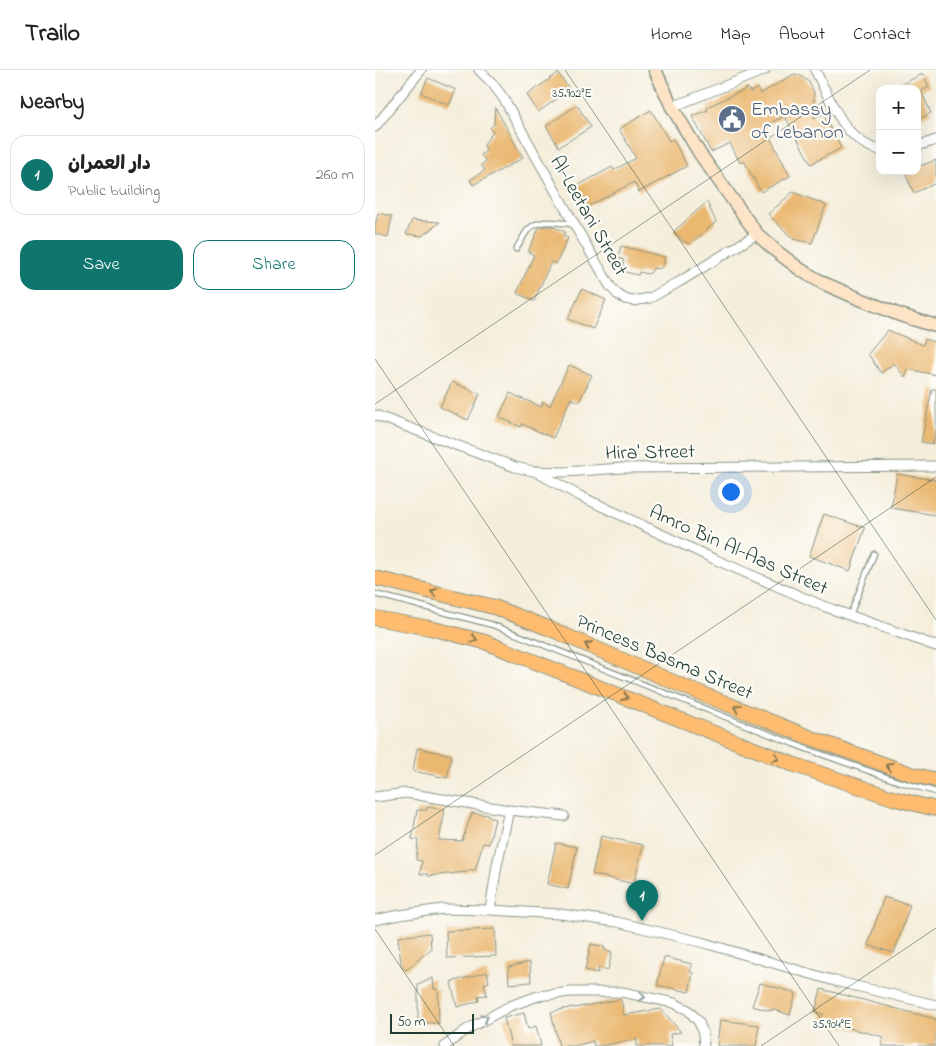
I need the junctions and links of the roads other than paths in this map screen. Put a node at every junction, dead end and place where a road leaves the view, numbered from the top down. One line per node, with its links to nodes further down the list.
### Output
1 (421, 70): 7 (street)
2 (479, 70): 11 (street, Al-Leetani Street)
3 (655, 70): 6 (street)
4 (765, 70): 6 (street)
5 (815, 70): 10 (street)
6 (672, 107): 12 (street)
7 (375, 127)
8 (936, 140): 9 (street)
9 (921, 145)
10 (876, 149)
11 (574, 224): 12 (street, Al-Leetani Street); 13 (lane)
12 (757, 234): 14 (street)
13 (516, 249)
14 (936, 326)
15 (375, 415): 17 (street, Hira' Street)
16 (936, 466): 17 (street, Hira' Street)
17 (533, 471): 21 (street, Amro Bin Al-Aas Street)
18 (874, 554): 21 (lane)
19 (375, 578): 24 (main road, Princess Basma Street, one-way to 19)
20 (375, 594): 25 (lane)
21 (850, 615): 23 (street, Amro Bin Al-Aas Street)
22 (375, 618): 27 (main road, one-way to 27)
23 (936, 646)
24 (936, 780)
25 (936, 792)
26 (375, 797): 28 (street)
27 (936, 808)
28 (509, 810): 29 (street); 30 (street)
29 (564, 816)
30 (489, 910): 31 (street); 32 (street)
31 (375, 920)
32 (936, 1005)
33 (445, 1046): 34 (street, one-way to 34)
34 (704, 1046)

